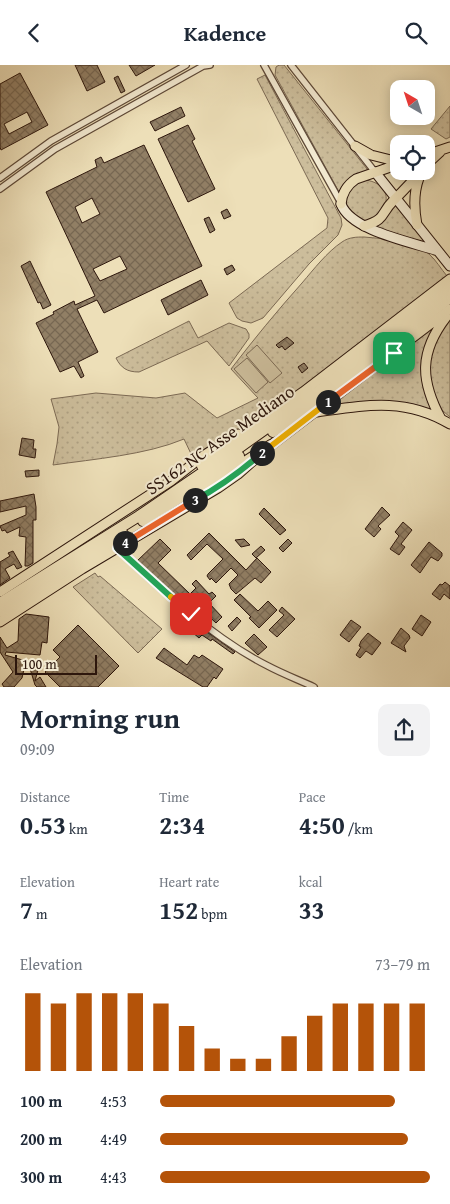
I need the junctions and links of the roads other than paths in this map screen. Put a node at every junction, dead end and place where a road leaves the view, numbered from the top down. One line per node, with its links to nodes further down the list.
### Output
1 (186, 65): 13 (street)
2 (210, 65): 5 (street)
3 (264, 65): 18 (street)
4 (290, 65): 6 (street)
5 (202, 66): 16 (street)
6 (355, 146): 10 (main road); 12 (street)
7 (447, 148): 8 (main road); 9 (main road)
8 (435, 152)
9 (435, 158)
10 (390, 160)
11 (390, 166): 12 (main road)
12 (375, 172): 17 (main road); 18 (main road)
13 (0, 178)
14 (413, 180): 17 (main road)
15 (418, 180): 19 (main road)
16 (0, 189)
17 (396, 198): 19 (main road); 20 (main road)
18 (342, 204): 20 (main road)
19 (417, 225): 21 (main road)
20 (364, 226): 21 (main road)
21 (438, 251): 22 (main road)
22 (450, 266)
23 (450, 279): 28 (main road)
24 (450, 289): 33 (highway, SS162 NC Asse Mediano)
25 (450, 298): 32 (highway, SS162 NC Asse Mediano)
26 (450, 311): 27 (main road); 29 (main road)
27 (314, 412): 29 (main road); 31 (main road)
28 (270, 416): 33 (highway); 35 (main road)
29 (441, 419): 30 (main road)
30 (450, 424)
31 (271, 445): 32 (highway); 34 (main road)
32 (181, 497): 37 (highway, SS162 NC Asse Mediano)
33 (139, 516): 36 (highway, SS162 NC Asse Mediano)
34 (117, 548): 38 (main road); 39 (street)
35 (0, 592)
36 (0, 603)
37 (0, 612)
38 (0, 622)
39 (314, 687)

